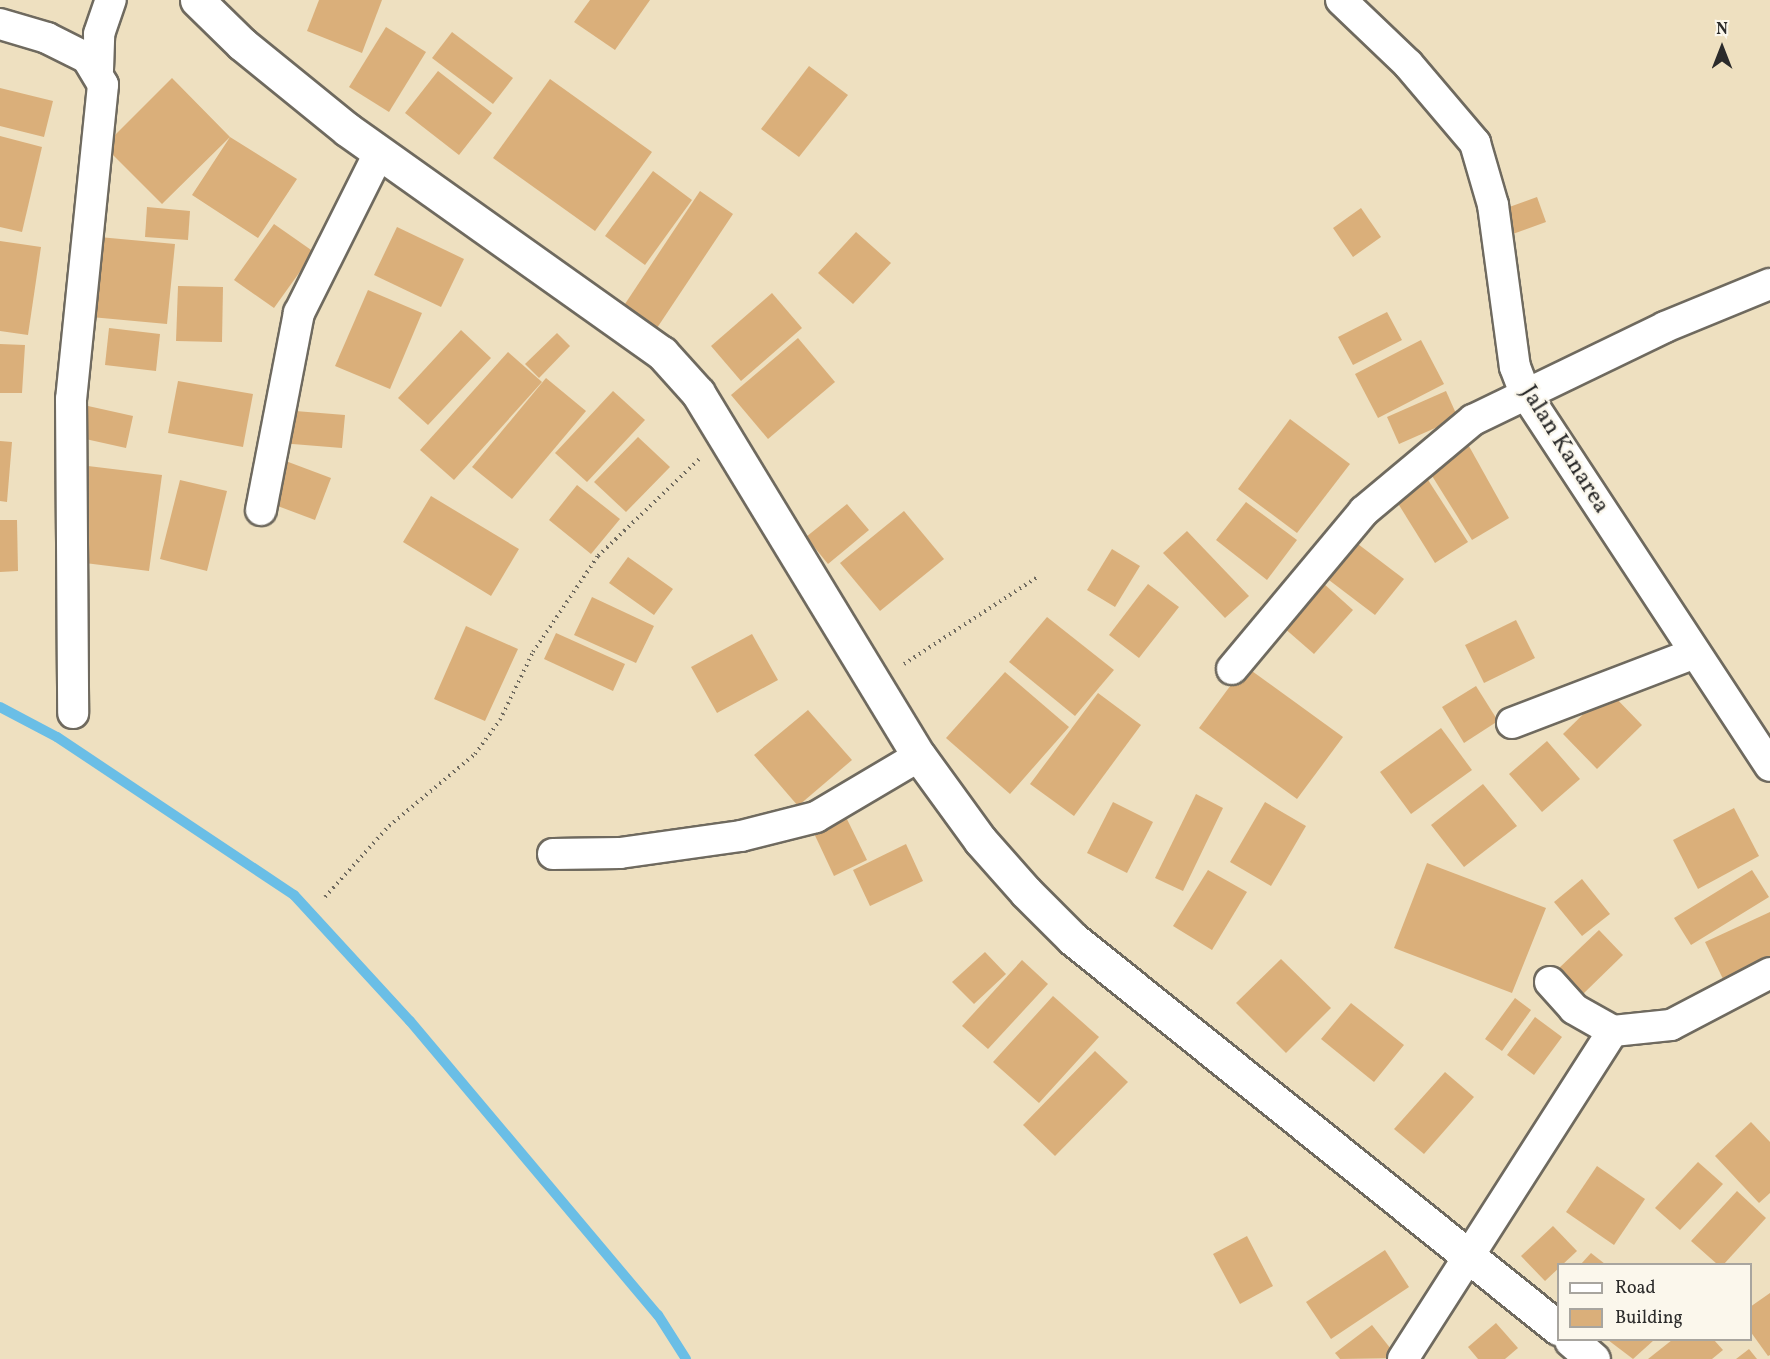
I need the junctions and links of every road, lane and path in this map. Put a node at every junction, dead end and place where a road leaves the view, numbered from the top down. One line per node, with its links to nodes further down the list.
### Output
1 (111, 0): 5 (street)
2 (197, 0): 6 (street)
3 (1341, 0): 8 (street, Jalan Kanarea)
4 (0, 24): 5 (street)
5 (98, 70): 15 (street)
6 (379, 153): 9 (street); 10 (street)
7 (1770, 284): 8 (street)
8 (1525, 393): 12 (street, Jalan Kanarea); 13 (street)
9 (725, 441): 14 (street); 20 (path)
10 (261, 510)
11 (1039, 576): 14 (path)
12 (1695, 653): 16 (street); 18 (street, Jalan Kanarea)
13 (1232, 669)
14 (876, 683): 17 (street)
15 (73, 713)
16 (1512, 723)
17 (919, 756): 19 (street); 24 (street)
18 (1770, 766)
19 (553, 854)
20 (326, 897)
21 (1770, 974): 23 (street)
22 (1550, 982): 23 (street)
23 (1613, 1031): 24 (street)
24 (1468, 1252): 25 (street); 27 (street)
25 (1557, 1327)
26 (1573, 1341): 28 (street)
27 (1403, 1359)
28 (1593, 1359)

